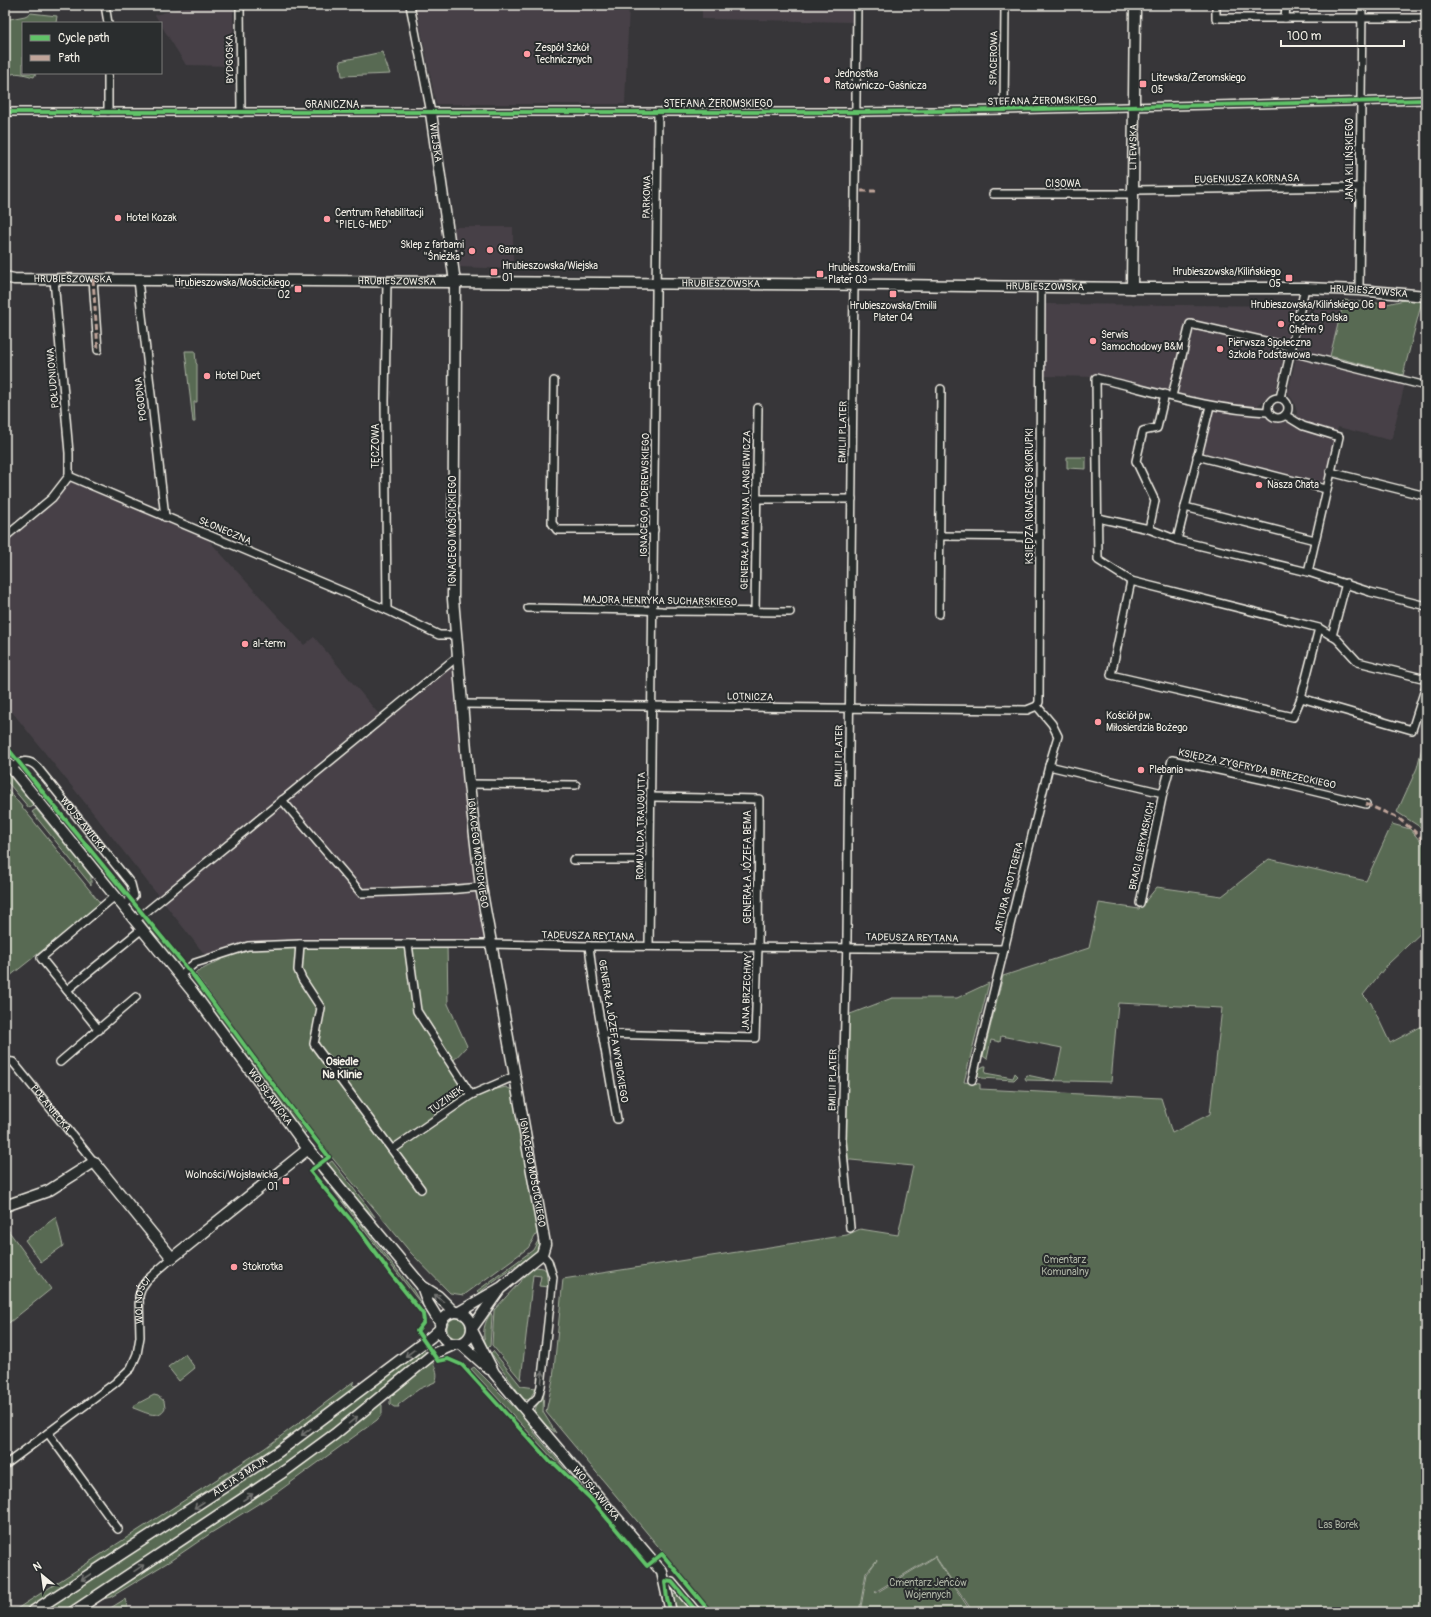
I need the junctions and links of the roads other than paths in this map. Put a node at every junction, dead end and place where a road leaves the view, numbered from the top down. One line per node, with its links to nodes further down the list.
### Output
1 (105, 5): 13 (street)
2 (240, 5): 23 (street, BYDGOSKA)
3 (410, 5): 24 (street, WIEJSKA)
4 (857, 5): 22 (street, EMILII PLATER)
5 (1005, 5): 18 (street, SPACEROWA)
6 (1135, 5): 17 (street, LITEWSKA)
7 (1216, 5): 10 (street)
8 (1286, 5): 10 (street)
9 (1362, 5): 11 (street, JANA KILIŃSKIEGO)
10 (1285, 18): 11 (street)
11 (1362, 18): 12 (street); 15 (street, JANA KILIŃSKIEGO)
12 (1426, 18)
13 (108, 22)
14 (108, 74): 20 (street)
15 (1360, 100): 16 (street, STEFANA ŻEROMSKIEGO); 17 (street, STEFANA ŻEROMSKIEGO); 25 (street, JANA KILIŃSKIEGO)
16 (1426, 100)
17 (1134, 107): 18 (street, STEFANA ŻEROMSKIEGO); 26 (street, LITEWSKA)
18 (1004, 110): 22 (street, STEFANA ŻEROMSKIEGO)
19 (5, 112): 20 (street, GRANICZNA)
20 (108, 112): 23 (street, GRANICZNA)
21 (658, 112): 22 (street, STEFANA ŻEROMSKIEGO); 24 (street, GRANICZNA); 34 (street, PARKOWA)
22 (856, 112): 35 (street, EMILII PLATER)
23 (241, 113): 24 (street, GRANICZNA)
24 (431, 113): 33 (street, WIEJSKA)
25 (1360, 188): 26 (street, EUGENIUSZA KORNASA); 39 (street, JANA KILIŃSKIEGO)
26 (1134, 192): 27 (street, CISOWA); 37 (street, LITEWSKA)
27 (993, 194)
28 (7, 278): 29 (street, HRUBIESZOWSKA)
29 (54, 279): 30 (street, HRUBIESZOWSKA); 54 (street, POŁUDNIOWA)
30 (93, 279): 31 (street, HRUBIESZOWSKA); 41 (street)
31 (138, 280): 32 (street, HRUBIESZOWSKA); 60 (street, POGODNA)
32 (388, 281): 33 (street, HRUBIESZOWSKA); 74 (street, TĘCZOWA)
33 (455, 282): 34 (street, HRUBIESZOWSKA); 80 (street, IGNACEGO MOŚCICKIEGO)
34 (657, 284): 35 (street, HRUBIESZOWSKA); 63 (street, IGNACEGO PADEREWSKIEGO)
35 (855, 284): 36 (street, HRUBIESZOWSKA); 57 (street, EMILII PLATER)
36 (1041, 286): 37 (street, HRUBIESZOWSKA); 65 (street, KSIĘDZA IGNACEGO SKORUPKI)
37 (1132, 288): 38 (street, HRUBIESZOWSKA)
38 (1305, 288): 39 (street, HRUBIESZOWSKA); 42 (street)
39 (1359, 290): 40 (street, HRUBIESZOWSKA)
40 (1426, 296)
41 (98, 350)
42 (1292, 350): 44 (street); 46 (street); 47 (street)
43 (554, 381): 63 (street)
44 (1426, 386)
45 (941, 390): 64 (street)
46 (1169, 395): 48 (street); 61 (street); 62 (street)
47 (1280, 398): 50 (street); 51 (street)
48 (1210, 406): 50 (street); 52 (street)
49 (758, 408): 58 (street, GENERAŁA MARIANA LANGIEWICZA)
50 (1268, 412): 51 (street)
51 (1285, 415): 53 (street)
52 (1197, 456): 55 (street); 59 (street)
53 (1330, 472): 55 (street); 56 (street)
54 (68, 476): 60 (street, SŁONECZNA); 66 (street)
55 (1326, 489): 68 (street)
56 (1426, 496)
57 (852, 499): 58 (street); 89 (street, EMILII PLATER)
58 (756, 500): 76 (street, GENERAŁA MARIANA LANGIEWICZA)
59 (1185, 507): 67 (street); 68 (street)
60 (165, 516): 74 (street, SŁONECZNA)
61 (1098, 518): 62 (street); 70 (street)
62 (1149, 529): 67 (street)
63 (654, 530): 75 (street, IGNACEGO PADEREWSKIEGO)
64 (940, 536): 65 (street); 78 (street)
65 (1040, 537): 88 (street, KSIĘDZA IGNACEGO SKORUPKI)
66 (5, 538)
67 (1177, 540): 69 (street)
68 (1315, 540): 69 (street)
69 (1308, 572): 71 (street)
70 (1131, 581): 79 (street); 85 (street)
71 (1346, 583): 72 (street); 81 (street)
72 (1426, 606)
73 (528, 608): 75 (street, MAJORA HENRYKA SUCHARSKIEGO)
74 (387, 610): 80 (street, SŁONECZNA)
75 (653, 611): 76 (street, MAJORA HENRYKA SUCHARSKIEGO); 87 (street, IGNACEGO PADEREWSKIEGO)
76 (755, 612): 77 (street, MAJORA HENRYKA SUCHARSKIEGO)
77 (790, 612)
78 (939, 614)
79 (1319, 628): 81 (street); 85 (street)
80 (455, 635): 82 (street, IGNACEGO MOŚCICKIEGO)
81 (1332, 636): 83 (street)
82 (457, 656): 86 (street, IGNACEGO MOŚCICKIEGO); 96 (street)
83 (1426, 679)
84 (1426, 686): 85 (street)
85 (1301, 698)
86 (462, 704): 87 (street, LOTNICZA); 92 (street, IGNACEGO MOŚCICKIEGO)
87 (652, 706): 89 (street, LOTNICZA); 95 (street, ROMUALDA TRAUGUTTA)
88 (1037, 706): 89 (street, LOTNICZA); 91 (street, ARTURA GROTTGERA)
89 (849, 709): 112 (street, EMILII PLATER)
90 (8, 764): 101 (street, WOJSŁAWICKA); 103 (street, WOJSŁAWICKA)
91 (1049, 766): 94 (street); 113 (street, ARTURA GROTTGERA)
92 (469, 784): 93 (street); 100 (street, IGNACEGO MOŚCICKIEGO)
93 (576, 785)
94 (1163, 793): 97 (street, KSIĘDZA ZYGFRYDA BEREZECKIEGO); 102 (street, BRACI GIERYMSKICH)
95 (651, 797): 99 (street, ROMUALDA TRAUGUTTA); 111 (street, GENERAŁA JÓZEFA BEMA)
96 (282, 800): 100 (street); 104 (street)
97 (1366, 804)
98 (573, 860): 99 (street)
99 (650, 860): 110 (street, ROMUALDA TRAUGUTTA)
100 (481, 888): 108 (street, IGNACEGO MOŚCICKIEGO)
101 (116, 896): 103 (street, WOJSŁAWICKA); 115 (street)
102 (1140, 902)
103 (123, 906): 104 (street, WOJSŁAWICKA)
104 (135, 921): 105 (street, WOJSŁAWICKA)
105 (142, 930): 114 (street, WOJSŁAWICKA); 115 (street)
106 (300, 944): 107 (street, TADEUSZA REYTANA); 114 (street, TADEUSZA REYTANA); 126 (street)
107 (408, 944): 108 (street, TADEUSZA REYTANA); 123 (street)
108 (490, 944): 109 (street, TADEUSZA REYTANA); 121 (street, IGNACEGO MOŚCICKIEGO)
109 (589, 946): 110 (street, TADEUSZA REYTANA); 118 (street, GENERAŁA JÓZEFA WYBICKIEGO)
110 (649, 946): 111 (street, TADEUSZA REYTANA)
111 (758, 947): 112 (street, TADEUSZA REYTANA); 118 (street, JANA BRZECHWY)
112 (847, 948): 113 (street, TADEUSZA REYTANA); 130 (street, EMILII PLATER)
113 (1004, 949): 122 (street, ARTURA GROTTGERA)
114 (179, 976): 125 (street, WOJSŁAWICKA)
115 (67, 990): 117 (street)
116 (136, 997): 117 (street)
117 (99, 1030): 120 (street)
118 (602, 1034): 124 (street, GENERAŁA JÓZEFA WYBICKIEGO)
119 (5, 1061): 127 (street, POŁANIECKA)
120 (60, 1062)
121 (515, 1076): 123 (street, TUZINEK); 131 (street, IGNACEGO MOŚCICKIEGO)
122 (972, 1080)
123 (471, 1095): 126 (street, TUZINEK)
124 (617, 1119)
125 (308, 1149): 132 (street, WOLNOŚCI); 133 (street, WOJSŁAWICKA)
126 (393, 1149): 128 (street)
127 (94, 1162): 129 (street); 132 (street, POŁANIECKA)
128 (421, 1189)
129 (5, 1206)
130 (850, 1228)
131 (542, 1254): 134 (street); 140 (street, one-way to 131)
132 (172, 1258): 141 (street, WOLNOŚCI)
133 (422, 1286): 135 (street, WOJSŁAWICKA, one-way to 133); 136 (street, WOJSŁAWICKA)
134 (502, 1287): 135 (street); 137 (street)
135 (457, 1312): 136 (street); 137 (street)
136 (440, 1326): 138 (street); 145 (street, ALEJA 3 MAJA, one-way to 145)
137 (473, 1329): 138 (street); 139 (street, WOJSŁAWICKA)
138 (457, 1344): 139 (street, WOJSŁAWICKA); 146 (street, ALEJA 3 MAJA, one-way to 138)
139 (494, 1373): 140 (street, WOJSŁAWICKA)
140 (525, 1410): 144 (street, WOJSŁAWICKA)
141 (48, 1434): 142 (street, WOLNOŚCI); 143 (street)
142 (5, 1465)
143 (118, 1529)
144 (665, 1581): 147 (street); 148 (street, WOJSŁAWICKA)
145 (32, 1612)
146 (73, 1612)
147 (670, 1612)
148 (697, 1612)

